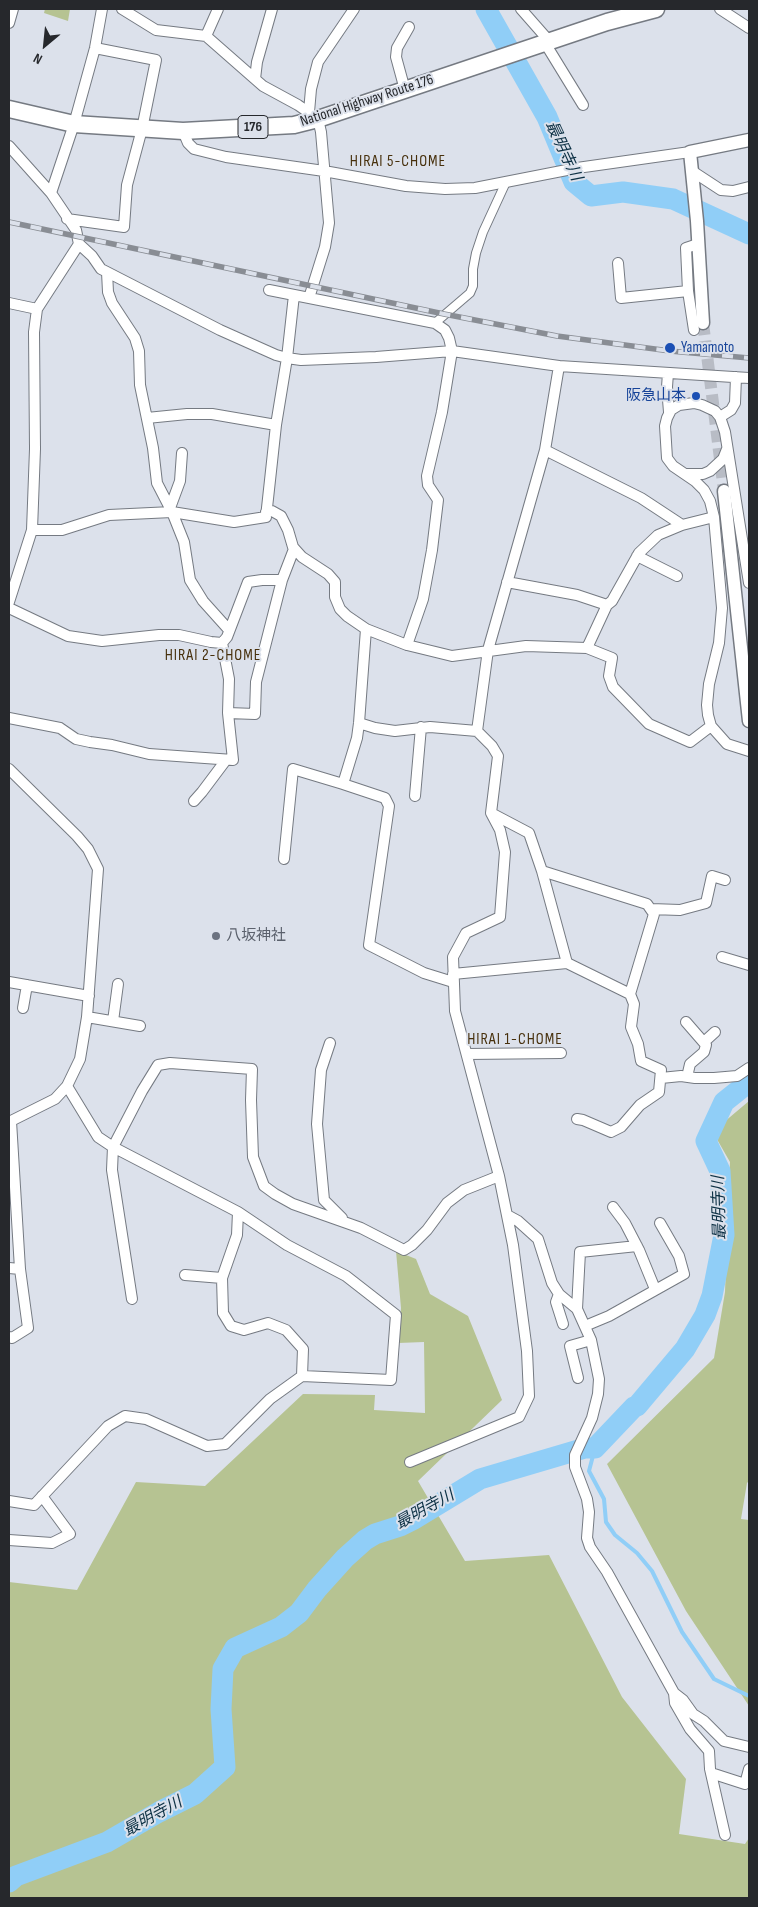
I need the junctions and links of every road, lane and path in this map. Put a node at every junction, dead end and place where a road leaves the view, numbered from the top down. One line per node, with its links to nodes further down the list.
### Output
1 (13, 9): 10 (street)
2 (102, 9): 15 (street)
3 (122, 9): 13 (street)
4 (218, 9): 13 (street)
5 (272, 9): 16 (street)
6 (354, 9): 20 (street)
7 (522, 9): 14 (street)
8 (656, 9): 14 (highway, National Highway Route 176 / 176)
9 (720, 9): 12 (street)
10 (9, 23)
11 (409, 27): 17 (street)
12 (749, 28)
13 (206, 36): 16 (street)
14 (548, 42): 17 (highway, National Highway Route 176 / 176); 18 (street)
15 (95, 48): 21 (street); 22 (street)
16 (255, 79): 20 (street)
17 (406, 90): 20 (highway, National Highway Route 176 / 176)
18 (583, 105)
19 (9, 110): 21 (highway, National Highway Route 176 / 176)
20 (314, 115): 23 (highway, National Highway Route 176 / 176); 27 (street)
21 (74, 124): 22 (highway, National Highway Route 176 / 176); 31 (street)
22 (142, 129): 23 (highway, National Highway Route 176 / 176); 32 (street)
23 (183, 131): 27 (street)
24 (749, 140): 26 (street)
25 (9, 146): 31 (street)
26 (690, 152): 28 (street); 29 (street)
27 (324, 171): 29 (street); 40 (street)
28 (692, 171): 30 (street); 34 (street)
29 (506, 182): 43 (street)
30 (749, 187)
31 (51, 193): 32 (street)
32 (67, 219): 33 (street)
33 (78, 244): 36 (street); 42 (street)
34 (698, 244): 38 (street); 44 (street)
35 (618, 263): 38 (street)
36 (106, 272): 46 (street); 53 (street)
37 (269, 290): 39 (street)
38 (688, 291): 44 (street)
39 (294, 294): 40 (street); 46 (street)
40 (309, 298): 43 (street)
41 (9, 303): 42 (street)
42 (37, 309): 64 (street)
43 (435, 323): 45 (street)
44 (699, 327)
45 (452, 351): 46 (street); 47 (street); 78 (street)
46 (287, 358): 54 (street)
47 (560, 366): 48 (street); 56 (street)
48 (668, 373): 49 (street); 51 (street)
49 (736, 378): 50 (street); 52 (street)
50 (749, 378)
51 (670, 412): 52 (street); 58 (street)
52 (720, 417): 55 (street)
53 (147, 418): 54 (street); 60 (street)
54 (276, 425): 61 (street)
55 (727, 448): 58 (street); 65 (street)
56 (545, 450): 63 (street); 70 (street)
57 (182, 454): 60 (street)
58 (686, 474): 62 (street)
59 (724, 491): 83 (street)
60 (171, 510): 61 (street); 64 (street); 76 (street)
61 (266, 512): 66 (street)
62 (714, 517): 63 (street); 85 (street)
63 (682, 525): 67 (street)
64 (32, 530): 72 (street)
65 (746, 536): 71 (street)
66 (294, 548): 69 (street); 75 (street)
67 (637, 556): 68 (street); 73 (street)
68 (677, 576)
69 (282, 580): 76 (street); 81 (street)
70 (507, 582): 73 (street); 80 (street)
71 (749, 583)
72 (9, 602)
73 (606, 604): 79 (street)
74 (9, 608): 77 (street)
75 (366, 629): 78 (street); 84 (street)
76 (229, 630): 77 (street)
77 (222, 643): 81 (street)
78 (406, 645): 80 (street)
79 (587, 648): 80 (street); 85 (street)
80 (488, 650): 87 (street)
81 (228, 713): 89 (street)
82 (9, 718): 89 (street)
83 (749, 721)
84 (359, 723): 86 (street); 91 (street)
85 (711, 726): 88 (street)
86 (421, 728): 87 (street); 92 (street)
87 (477, 731): 94 (street)
88 (749, 751)
89 (226, 760): 93 (street)
90 (9, 769): 107 (street)
91 (343, 784): 95 (street); 102 (street)
92 (415, 796)
93 (194, 800)
94 (491, 813): 96 (street); 102 (street)
95 (284, 858)
96 (542, 871): 98 (street); 100 (street)
97 (725, 880): 98 (street)
98 (650, 909): 106 (street)
99 (722, 957): 101 (street)
100 (567, 962): 102 (street); 106 (street)
101 (749, 965)
102 (453, 978): 117 (street)
103 (9, 982): 105 (street)
104 (118, 984): 110 (street)
105 (27, 985): 107 (street); 108 (street)
106 (630, 994): 120 (street)
107 (89, 996): 109 (street)
108 (23, 1008)
109 (87, 1017): 110 (street); 121 (street)
110 (113, 1021): 112 (street)
111 (686, 1022): 114 (street)
112 (140, 1026)
113 (715, 1032): 114 (street)
114 (704, 1042): 119 (street)
115 (330, 1043): 129 (street)
116 (562, 1053): 117 (street)
117 (466, 1054): 125 (street)
118 (749, 1068): 119 (street)
119 (687, 1077): 120 (street)
120 (661, 1078): 122 (street)
121 (66, 1086): 123 (street); 124 (street)
122 (577, 1119)
123 (10, 1122): 133 (street)
124 (114, 1147): 127 (street); 129 (street); 138 (street)
125 (499, 1176): 128 (street); 129 (street)
126 (612, 1207): 131 (street)
127 (238, 1212): 135 (street); 144 (street)
128 (507, 1215): 137 (street); 146 (street)
129 (348, 1223)
130 (660, 1223): 136 (street)
131 (637, 1246): 136 (street); 139 (street)
132 (9, 1268): 133 (street)
133 (20, 1269): 142 (street)
134 (184, 1275): 135 (street)
135 (222, 1278): 144 (street)
136 (655, 1289): 141 (street)
137 (559, 1294): 139 (street); 140 (street)
138 (132, 1299)
139 (577, 1309): 141 (street)
140 (562, 1324)
141 (585, 1326): 143 (street)
142 (9, 1337)
143 (591, 1340): 145 (street); 150 (street)
144 (302, 1376): 147 (street)
145 (578, 1378)
146 (410, 1462)
147 (42, 1496): 148 (street); 149 (street)
148 (9, 1501)
149 (9, 1540)
150 (674, 1693): 151 (street); 153 (street)
151 (749, 1747)
152 (749, 1769): 153 (street)
153 (711, 1773): 154 (street)
154 (725, 1835)

